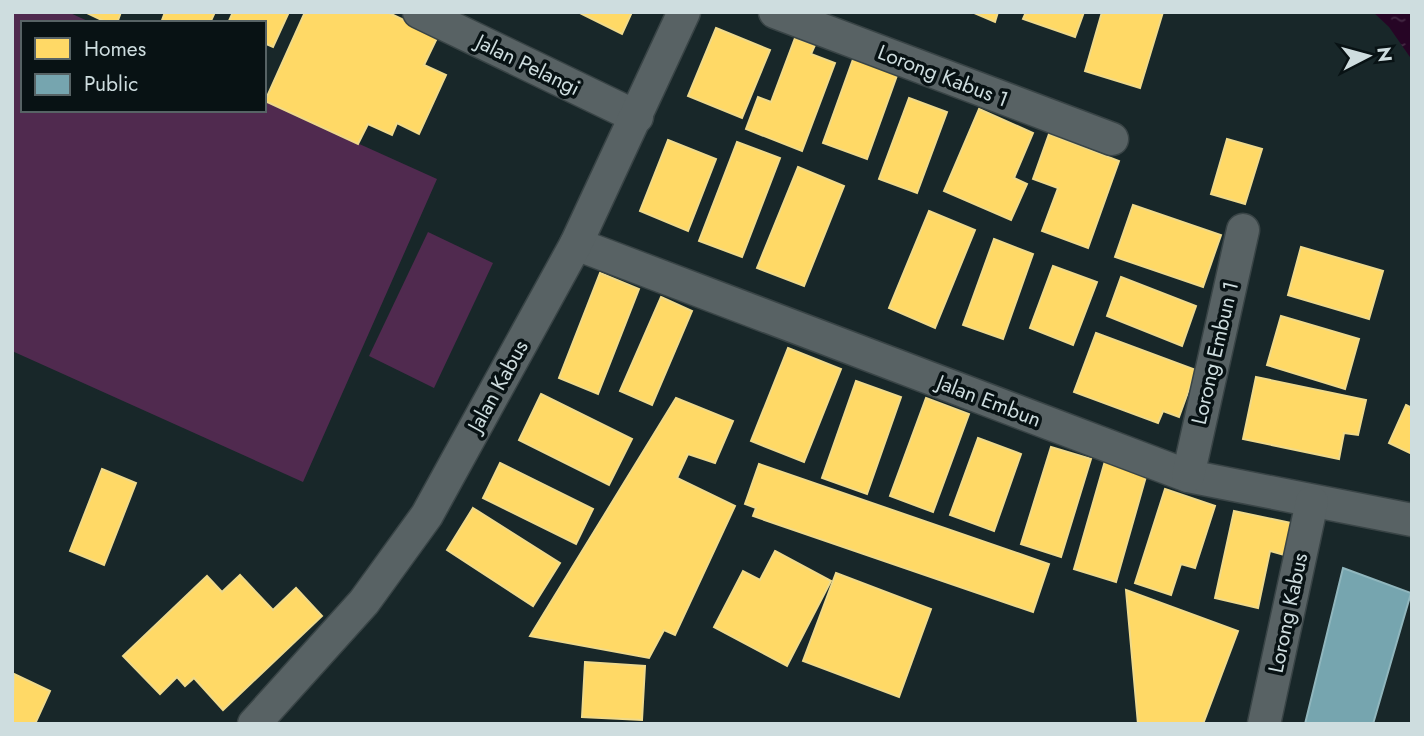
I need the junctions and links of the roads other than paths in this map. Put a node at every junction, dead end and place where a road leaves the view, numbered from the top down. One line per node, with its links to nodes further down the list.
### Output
1 (419, 12): 4 (street, Jalan Pelangi)
2 (684, 12): 4 (street, Jalan Kabus)
3 (775, 12): 5 (street, Lorong Kabus 1)
4 (637, 117): 7 (street, Jalan Kabus)
5 (1112, 139)
6 (1243, 230): 8 (street, Lorong Embun 1)
7 (576, 244): 8 (street, Jalan Embun); 11 (street, Jalan Kabus)
8 (1188, 476): 9 (street, Jalan Embun)
9 (1312, 502): 10 (street, Jalan Embun); 12 (street, Lorong Kabus)
10 (1412, 520)
11 (254, 724)
12 (1264, 724)

